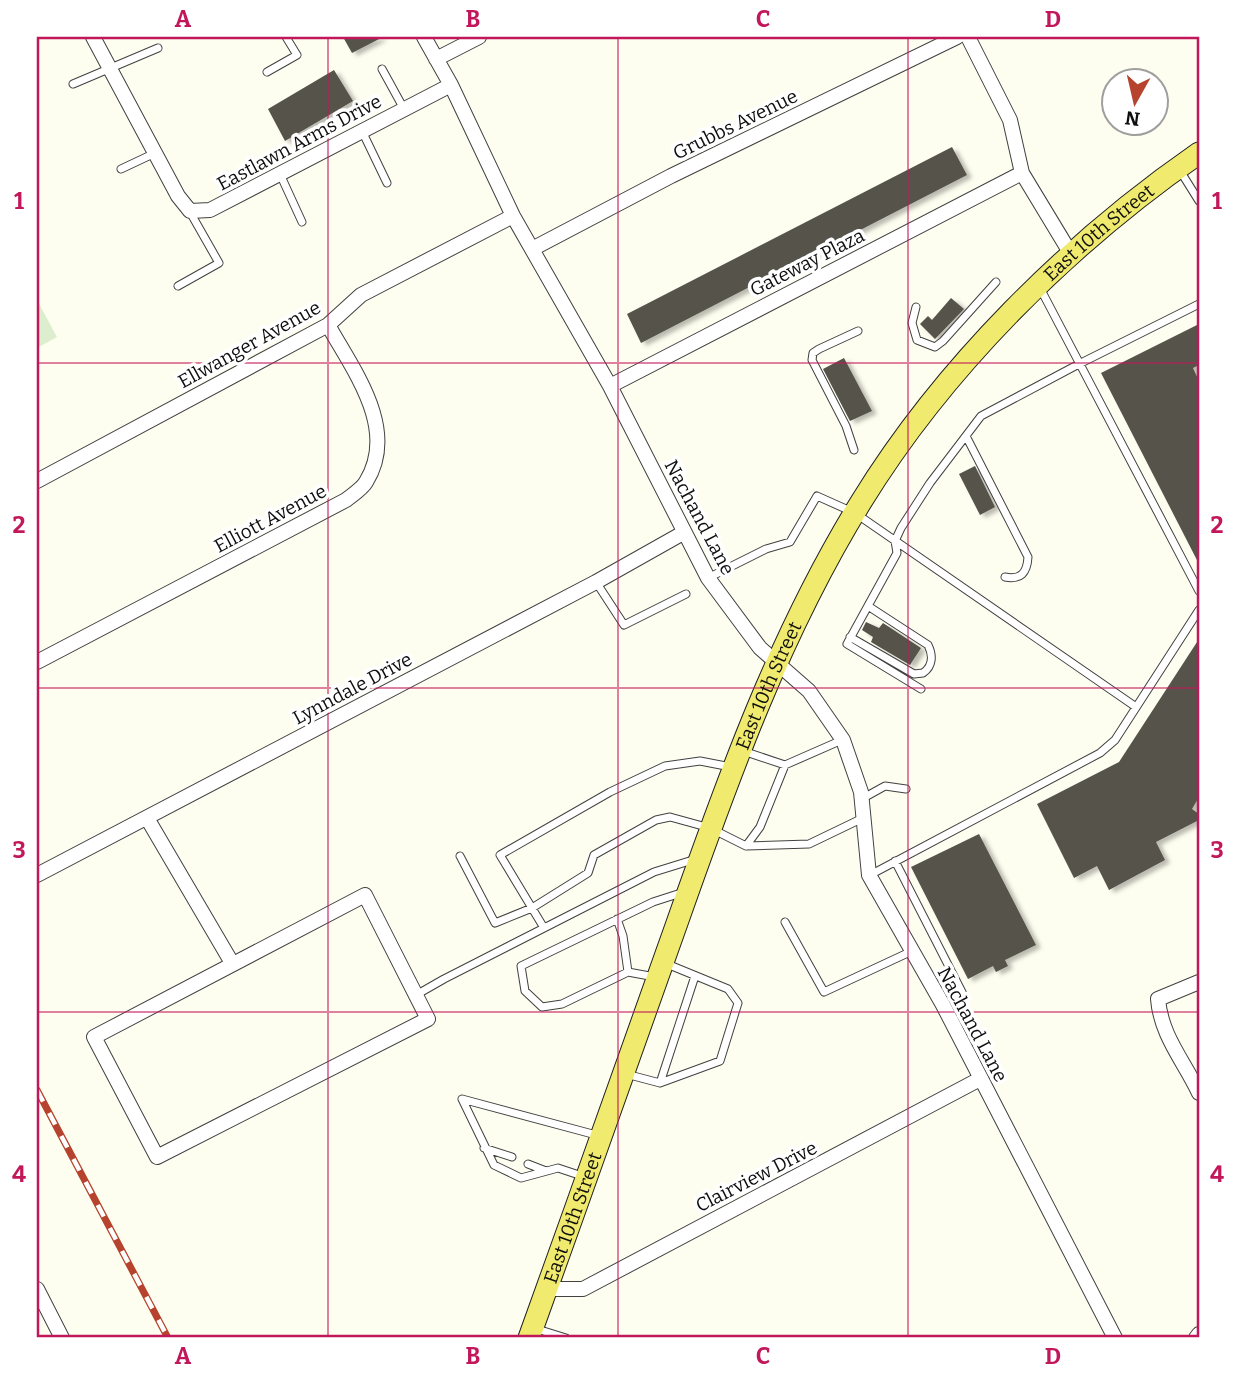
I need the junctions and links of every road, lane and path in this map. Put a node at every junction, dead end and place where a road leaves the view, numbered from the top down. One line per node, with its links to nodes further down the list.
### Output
1 (93, 37): 9 (street)
2 (286, 37): 11 (lane)
3 (424, 37): 8 (street, Nachand Lane)
4 (479, 37): 8 (street)
5 (957, 37): 27 (street, Grubbs Avenue)
6 (968, 37): 20 (street)
7 (158, 48): 9 (lane)
8 (436, 59): 13 (street, Nachand Lane)
9 (110, 69): 12 (lane); 16 (street)
10 (382, 69): 14 (lane)
11 (267, 72)
12 (73, 84)
13 (451, 85): 14 (street, Eastlawn Arms Drive); 25 (street, Nachand Lane)
14 (404, 109): 15 (street, Eastlawn Arms Drive)
15 (362, 131): 21 (street, Eastlawn Arms Drive); 22 (lane)
16 (156, 152): 19 (lane); 24 (street)
17 (1199, 153): 18 (main road, East 10th Street)
18 (1178, 167): 23 (lane); 28 (main road, East 10th Street)
19 (121, 169)
20 (1022, 173): 28 (street); 37 (street, Gateway Plaza)
21 (279, 174): 24 (street, Eastlawn Arms Drive); 26 (lane)
22 (387, 183)
23 (1199, 201)
24 (190, 211): 30 (lane)
25 (513, 216): 27 (street, Nachand Lane); 34 (street, Ellwanger Avenue)
26 (302, 222)
27 (531, 248): 37 (street, Nachand Lane)
28 (1071, 254): 31 (main road, East 10th Street)
29 (996, 282): 33 (lane)
30 (178, 286)
31 (1038, 286): 36 (lane); 41 (main road, East 10th Street)
32 (1199, 304): 36 (lane)
33 (916, 307)
34 (328, 325): 40 (street, Ellwanger Avenue); 52 (street, Elliott Avenue)
35 (858, 331): 39 (lane)
36 (1079, 364): 38 (lane); 47 (lane)
37 (610, 386): 42 (street, Nachand Lane)
38 (966, 436): 43 (lane); 44 (lane)
39 (854, 450)
40 (37, 481)
41 (855, 513): 43 (lane); 45 (lane); 53 (main road, East 10th Street)
42 (683, 533): 45 (street, Nachand Lane); 46 (street, Lynndale Drive)
43 (895, 541): 49 (lane); 55 (lane)
44 (1005, 577)
45 (708, 578): 53 (street, Nachand Lane)
46 (596, 582): 48 (lane); 61 (street, Lynndale Drive)
47 (1199, 591)
48 (686, 594)
49 (868, 606): 51 (lane); 51 (lane)
50 (1199, 610): 55 (lane)
51 (850, 637): 54 (lane)
52 (37, 662)
53 (776, 662): 56 (street, Nachand Lane); 57 (main road, East 10th Street)
54 (921, 689)
55 (1136, 707): 67 (lane)
56 (843, 740): 58 (lane); 60 (street, Nachand Lane)
57 (737, 759): 58 (lane); 63 (main road, East 10th Street); 71 (lane)
58 (785, 765): 64 (lane)
59 (906, 789): 60 (lane)
60 (861, 792): 62 (street, Nachand Lane)
61 (147, 818): 68 (street, Lynndale Drive); 76 (street)
62 (863, 818): 64 (lane); 69 (street, Nachand Lane)
63 (710, 828): 64 (lane); 66 (main road, East 10th Street); 71 (lane)
64 (746, 846)
65 (460, 856): 71 (lane)
66 (700, 858): 70 (main road, East 10th Street); 74 (lane)
67 (895, 861): 69 (lane); 81 (lane)
68 (37, 875)
69 (869, 875): 75 (street, Nachand Lane)
70 (688, 891): 72 (lane); 77 (main road, East 10th Street)
71 (531, 908): 74 (lane)
72 (617, 919): 78 (lane); 78 (lane)
73 (785, 922): 75 (lane)
74 (544, 928): 82 (lane)
75 (912, 951): 84 (street, Nachand Lane)
76 (232, 963): 82 (street); 82 (street)
77 (660, 970): 78 (lane); 79 (lane); 83 (main road, East 10th Street)
78 (628, 972)
79 (695, 976): 85 (lane); 85 (lane)
80 (1199, 982): 86 (street)
81 (963, 994)
82 (416, 995)
83 (623, 1073): 85 (lane); 87 (main road, East 10th Street)
84 (980, 1079): 94 (street, Clairview Drive); 99 (street, Nachand Lane)
85 (660, 1083)
86 (1199, 1093)
87 (601, 1136): 88 (lane); 92 (main road, East 10th Street)
88 (484, 1148): 89 (lane); 91 (lane)
89 (512, 1157)
90 (528, 1164): 91 (lane)
91 (547, 1171): 92 (lane)
92 (586, 1178): 94 (main road, East 10th Street)
93 (37, 1289): 97 (street)
94 (546, 1289): 95 (main road, East 10th Street)
95 (531, 1333): 98 (lane)
96 (1199, 1334): 100 (street)
97 (62, 1338)
98 (566, 1338)
99 (1115, 1338)
100 (1196, 1338)

